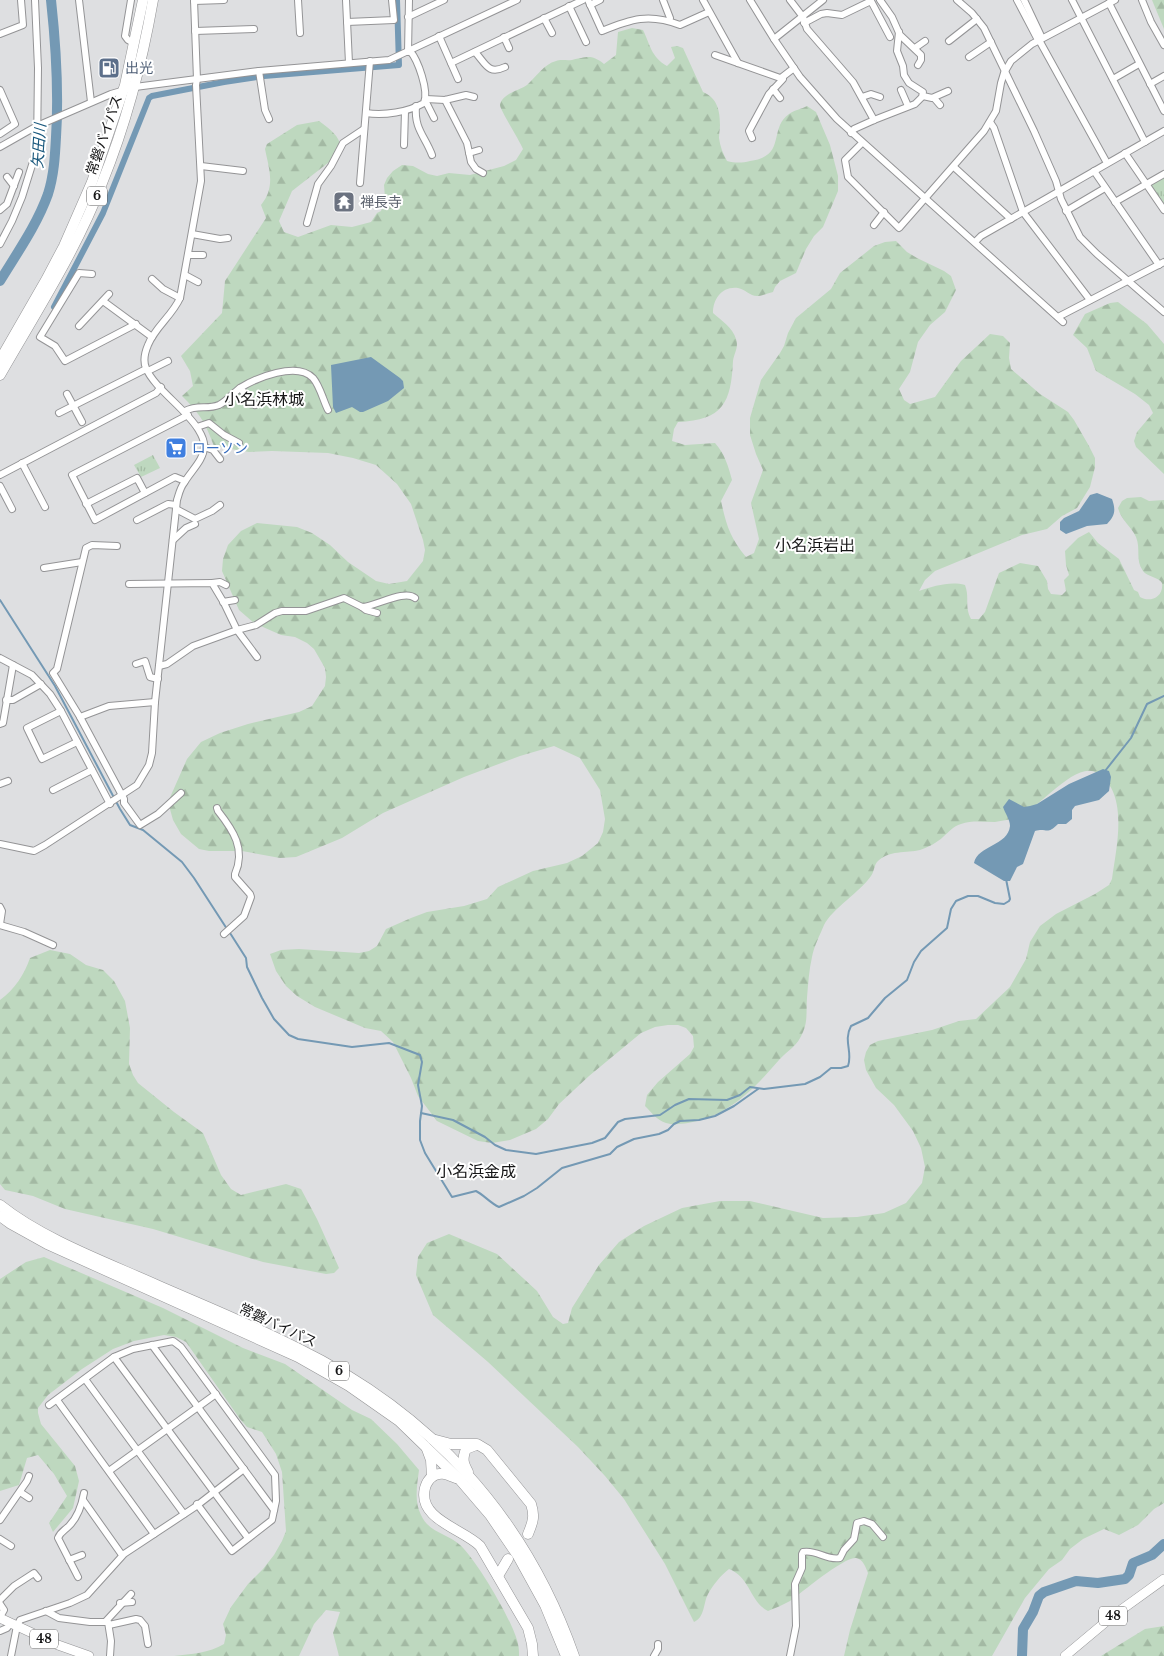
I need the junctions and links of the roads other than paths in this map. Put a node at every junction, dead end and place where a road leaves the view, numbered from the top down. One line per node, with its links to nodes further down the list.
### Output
1 (21, 0): 46 (street)
2 (35, 0): 105 (street)
3 (79, 0): 94 (street)
4 (131, 0): 56 (street)
5 (143, 0): 56 (highway, 常磐バイパス / 6)
6 (153, 0): 80 (highway, 常磐バイパス / 6)
7 (194, 0): 8 (street); 42 (street)
8 (224, 0)
9 (298, 0): 44 (street)
10 (346, 0): 40 (street)
11 (392, 0): 40 (street)
12 (409, 0): 34 (street)
13 (444, 0): 34 (street)
14 (518, 0): 47 (street)
15 (582, 0): 32 (street)
16 (600, 0): 29 (street)
17 (663, 0): 39 (street)
18 (703, 0): 33 (street)
19 (750, 0): 50 (street)
20 (790, 0): 38 (street)
21 (823, 0): 30 (street)
22 (880, 0): 43 (street)
23 (957, 0): 37 (street)
24 (1017, 0): 51 (street)
25 (1024, 0): 51 (street)
26 (1072, 0): 36 (street)
27 (1142, 0): 57 (street)
28 (870, 1): 38 (street); 49 (street)
29 (589, 2): 39 (street)
30 (816, 2): 38 (street)
31 (1112, 2): 36 (street); 68 (street)
32 (569, 6): 35 (street); 54 (street)
33 (709, 12): 39 (street); 67 (street)
34 (408, 17): 60 (street)
35 (544, 18): 45 (street); 48 (street)
36 (1081, 18): 51 (street); 77 (street)
37 (977, 19): 52 (street); 55 (street)
38 (804, 20): 50 (street); 88 (street)
39 (670, 21)
40 (347, 22): 65 (street)
41 (254, 29): 42 (street)
42 (195, 31): 79 (street)
43 (899, 32): 59 (street); 86 (street)
44 (300, 33)
45 (552, 33)
46 (0, 34)
47 (439, 36): 60 (street); 66 (street)
48 (504, 37): 58 (street); 61 (street)
49 (890, 37)
50 (774, 39): 71 (street)
51 (1040, 39): 73 (street); 119 (street)
52 (949, 40)
53 (925, 41): 59 (street)
54 (586, 42)
55 (991, 42): 63 (street); 73 (street)
56 (135, 44): 83 (highway, 常磐バイパス / 6)
57 (1164, 45)
58 (509, 48)
59 (915, 48): 69 (street)
60 (407, 52): 64 (street); 92 (street)
61 (475, 52): 66 (street); 70 (street)
62 (715, 56): 67 (street)
63 (969, 57)
64 (370, 61): 65 (street); 100 (street)
65 (349, 63): 72 (street)
66 (451, 63): 76 (street)
67 (738, 63): 75 (street)
68 (1139, 64): 77 (street); 78 (street)
69 (918, 65)
70 (505, 67)
71 (794, 68): 75 (street); 108 (street)
72 (259, 71): 79 (street); 102 (street)
73 (1005, 71): 104 (street); 132 (street)
74 (1164, 76): 78 (street)
75 (781, 78): 81 (street)
76 (458, 79)
77 (1112, 79): 111 (street)
78 (1150, 84): 99 (street)
79 (196, 85): 80 (street); 120 (street)
80 (135, 87): 83 (street); 166 (highway, 常磐バイパス / 6)
81 (773, 89): 89 (street); 110 (street)
82 (0, 90): 109 (street)
83 (124, 90): 94 (street); 163 (highway, 常磐バイパス / 6)
84 (901, 90): 97 (street)
85 (948, 92): 91 (street)
86 (923, 96): 91 (street); 97 (street)
87 (474, 97): 93 (street)
88 (862, 97): 90 (street); 103 (street)
89 (780, 98)
90 (880, 98)
91 (934, 98): 95 (street)
92 (426, 99): 93 (street); 96 (street); 101 (street)
93 (445, 100): 116 (street)
94 (91, 102): 105 (street)
95 (940, 105)
96 (416, 106): 98 (street); 118 (street)
97 (908, 106): 103 (street)
98 (405, 111): 100 (street); 113 (street)
99 (1164, 111)
100 (366, 113): 106 (street)
101 (434, 118)
102 (269, 119)
103 (874, 120): 108 (street)
104 (990, 122): 121 (street); 139 (street)
105 (39, 125): 114 (street); 146 (street)
106 (364, 129): 128 (street); 141 (street)
107 (1164, 131): 111 (street)
108 (851, 133): 112 (street)
109 (0, 134)
110 (752, 138)
111 (1145, 142): 117 (street)
112 (862, 143): 133 (street); 138 (street)
113 (404, 145)
114 (0, 147)
115 (479, 150): 116 (street)
116 (469, 153): 125 (street)
117 (1125, 153): 119 (street); 129 (street)
118 (432, 155)
119 (1107, 163): 123 (street)
120 (201, 166): 122 (street); 143 (street)
121 (954, 167): 133 (street); 140 (street)
122 (243, 171)
123 (1094, 171): 131 (street); 132 (street)
124 (19, 172): 130 (street)
125 (482, 173)
126 (1164, 174): 129 (street)
127 (7, 177): 130 (street)
128 (360, 182)
129 (1146, 184): 134 (street); 136 (street)
130 (14, 186): 135 (street)
131 (1105, 188): 134 (street); 137 (street)
132 (1059, 191): 137 (street); 139 (street)
133 (926, 199): 138 (street); 145 (street)
134 (1114, 202): 149 (street)
135 (0, 210)
136 (1164, 210)
137 (1066, 211): 153 (street)
138 (884, 212): 142 (street)
139 (1023, 212): 140 (street); 157 (street)
140 (1011, 219): 145 (street)
141 (307, 223)
142 (874, 225)
143 (192, 234): 144 (street); 147 (street)
144 (228, 238)
145 (975, 242): 157 (street)
146 (0, 244)
147 (188, 255): 148 (street); 151 (street)
148 (203, 256)
149 (1161, 263): 153 (street)
150 (92, 274): 160 (street)
151 (185, 275): 154 (street); 156 (street)
152 (152, 280): 156 (street)
153 (1127, 281): 157 (street); 159 (street)
154 (198, 282)
155 (109, 294): 158 (street)
156 (180, 298): 162 (street)
157 (1090, 300)
158 (103, 301): 160 (street); 161 (street)
159 (1163, 309)
160 (136, 324): 162 (street)
161 (79, 326)
162 (152, 337): 165 (street)
163 (0, 360)
164 (168, 361): 165 (street)
165 (147, 370): 167 (street); 171 (street)
166 (0, 375)
167 (161, 388): 174 (street); 180 (street)
168 (240, 388): 170 (street); 172 (street); 174 (street)
169 (67, 394): 171 (street)
170 (255, 405)
171 (74, 406): 173 (street); 175 (street)
172 (328, 410)
173 (59, 413)
174 (187, 413): 176 (street); 185 (street)
175 (82, 422)
176 (197, 427): 177 (street); 178 (street)
177 (239, 443)
178 (204, 447): 179 (street); 182 (street)
179 (220, 459)
180 (22, 463): 181 (street); 187 (street)
181 (0, 475)
182 (185, 480): 184 (street); 188 (street)
183 (0, 486): 189 (street)
184 (145, 494): 185 (street); 185 (street)
185 (86, 504)
186 (220, 505): 188 (street)
187 (45, 507)
188 (176, 507): 190 (street); 192 (street)
189 (12, 509)
190 (136, 520)
191 (196, 524): 192 (street)
192 (173, 540): 196 (street)
193 (117, 546): 194 (street)
194 (82, 562): 195 (street); 216 (street)
195 (44, 568)
196 (168, 583): 197 (street); 198 (street); 210 (street)
197 (212, 583): 199 (street); 202 (street)
198 (129, 584)
199 (226, 585)
200 (415, 598): 203 (street)
201 (236, 600): 202 (street)
202 (224, 602): 205 (street)
203 (362, 607): 204 (street); 205 (street)
204 (377, 613)
205 (237, 630): 207 (street); 210 (street)
206 (0, 658): 209 (street)
207 (257, 658)
208 (136, 664): 211 (street)
209 (13, 665): 212 (street); 213 (street)
210 (159, 666): 211 (street)
211 (158, 679): 214 (street)
212 (42, 684): 213 (street); 215 (street)
213 (6, 700): 217 (street)
214 (156, 702): 216 (street); 224 (street)
215 (61, 711): 218 (street); 218 (street)
216 (80, 717): 224 (street)
217 (0, 724)
218 (77, 742): 219 (street)
219 (92, 770): 222 (street); 225 (street)
220 (8, 781): 221 (street)
221 (0, 784)
222 (52, 790)
223 (181, 793): 224 (street)
224 (121, 796): 225 (street)
225 (110, 804): 227 (street)
226 (217, 808): 230 (street)
227 (0, 844)
228 (0, 907): 229 (street)
229 (0, 924): 231 (street)
230 (224, 934)
231 (53, 945)
232 (0, 1205): 242 (highway, 常磐バイパス / 6)
233 (0, 1216): 242 (highway, 常磐バイパス / 6)
234 (152, 1345): 235 (street); 237 (street); 240 (street)
235 (114, 1357): 236 (street); 241 (street)
236 (85, 1379): 238 (street); 244 (street)
237 (216, 1394): 240 (street); 255 (street)
238 (57, 1400): 239 (street); 246 (street)
239 (49, 1406)
240 (198, 1407): 241 (street); 245 (street)
241 (167, 1429): 244 (street); 252 (street)
242 (428, 1442): 243 (highway); 248 (highway, 常磐バイパス / 6); 249 (highway); 250 (highway, 常磐バイパス / 6)
243 (477, 1444): 248 (highway); 259 (highway)
244 (138, 1450): 246 (street); 256 (street)
245 (244, 1469): 252 (street); 255 (street)
246 (109, 1471): 258 (street)
247 (29, 1476): 251 (street)
248 (470, 1476): 290 (highway, 常磐バイパス / 6)
249 (432, 1477): 250 (highway); 268 (highway)
250 (460, 1480): 289 (highway, 常磐バイパス / 6)
251 (20, 1492): 253 (street); 257 (street)
252 (213, 1492): 254 (street); 262 (street)
253 (29, 1498)
254 (196, 1504): 256 (street); 262 (street)
255 (274, 1510): 262 (street)
256 (184, 1514): 258 (street)
257 (0, 1520)
258 (154, 1534): 265 (street)
259 (528, 1534)
260 (882, 1537): 292 (street)
261 (0, 1538): 263 (street)
262 (248, 1538)
263 (11, 1546)
264 (82, 1555): 267 (street)
265 (122, 1555): 267 (street); 277 (street)
266 (508, 1558): 268 (highway)
267 (69, 1560): 269 (street)
268 (498, 1576): 288 (highway)
269 (78, 1577)
270 (38, 1578): 273 (street)
271 (1164, 1579): 284 (main road, 48)
272 (131, 1594): 275 (street)
273 (0, 1600)
274 (132, 1602): 275 (street)
275 (120, 1603): 279 (street)
276 (0, 1604): 278 (street)
277 (46, 1612): 279 (street); 280 (street)
278 (0, 1618): 280 (main road, 48)
279 (108, 1623): 282 (street); 287 (street)
280 (14, 1625): 281 (street); 285 (street); 286 (main road, 48)
281 (0, 1631)
282 (148, 1644)
283 (658, 1644): 291 (street)
284 (1070, 1654)
285 (11, 1656)
286 (89, 1656)
287 (110, 1656)
288 (533, 1656)
289 (566, 1656)
290 (574, 1656)
291 (654, 1656)
292 (790, 1656)

